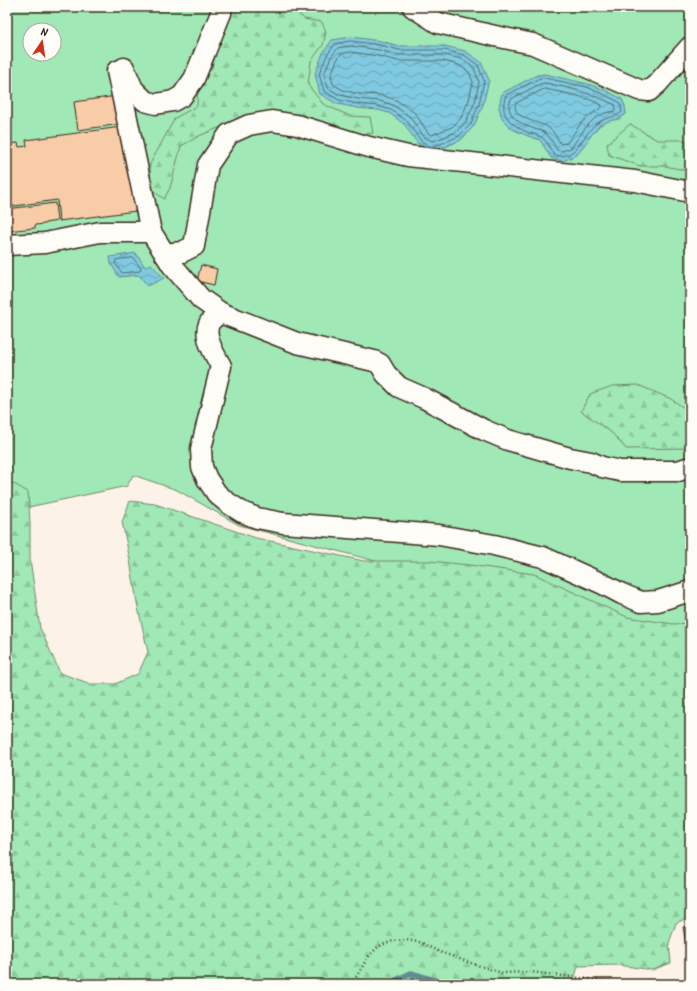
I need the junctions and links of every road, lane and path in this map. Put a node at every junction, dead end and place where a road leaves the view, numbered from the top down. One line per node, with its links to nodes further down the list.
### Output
1 (222, 7): 5 (street)
2 (413, 7): 3 (street)
3 (690, 48)
4 (690, 192): 7 (street)
5 (151, 232): 6 (street); 7 (street)
6 (7, 245)
7 (165, 254): 8 (street)
8 (221, 313): 9 (street); 10 (street)
9 (690, 467)
10 (690, 591)
11 (352, 984): 12 (path)
12 (654, 984)

